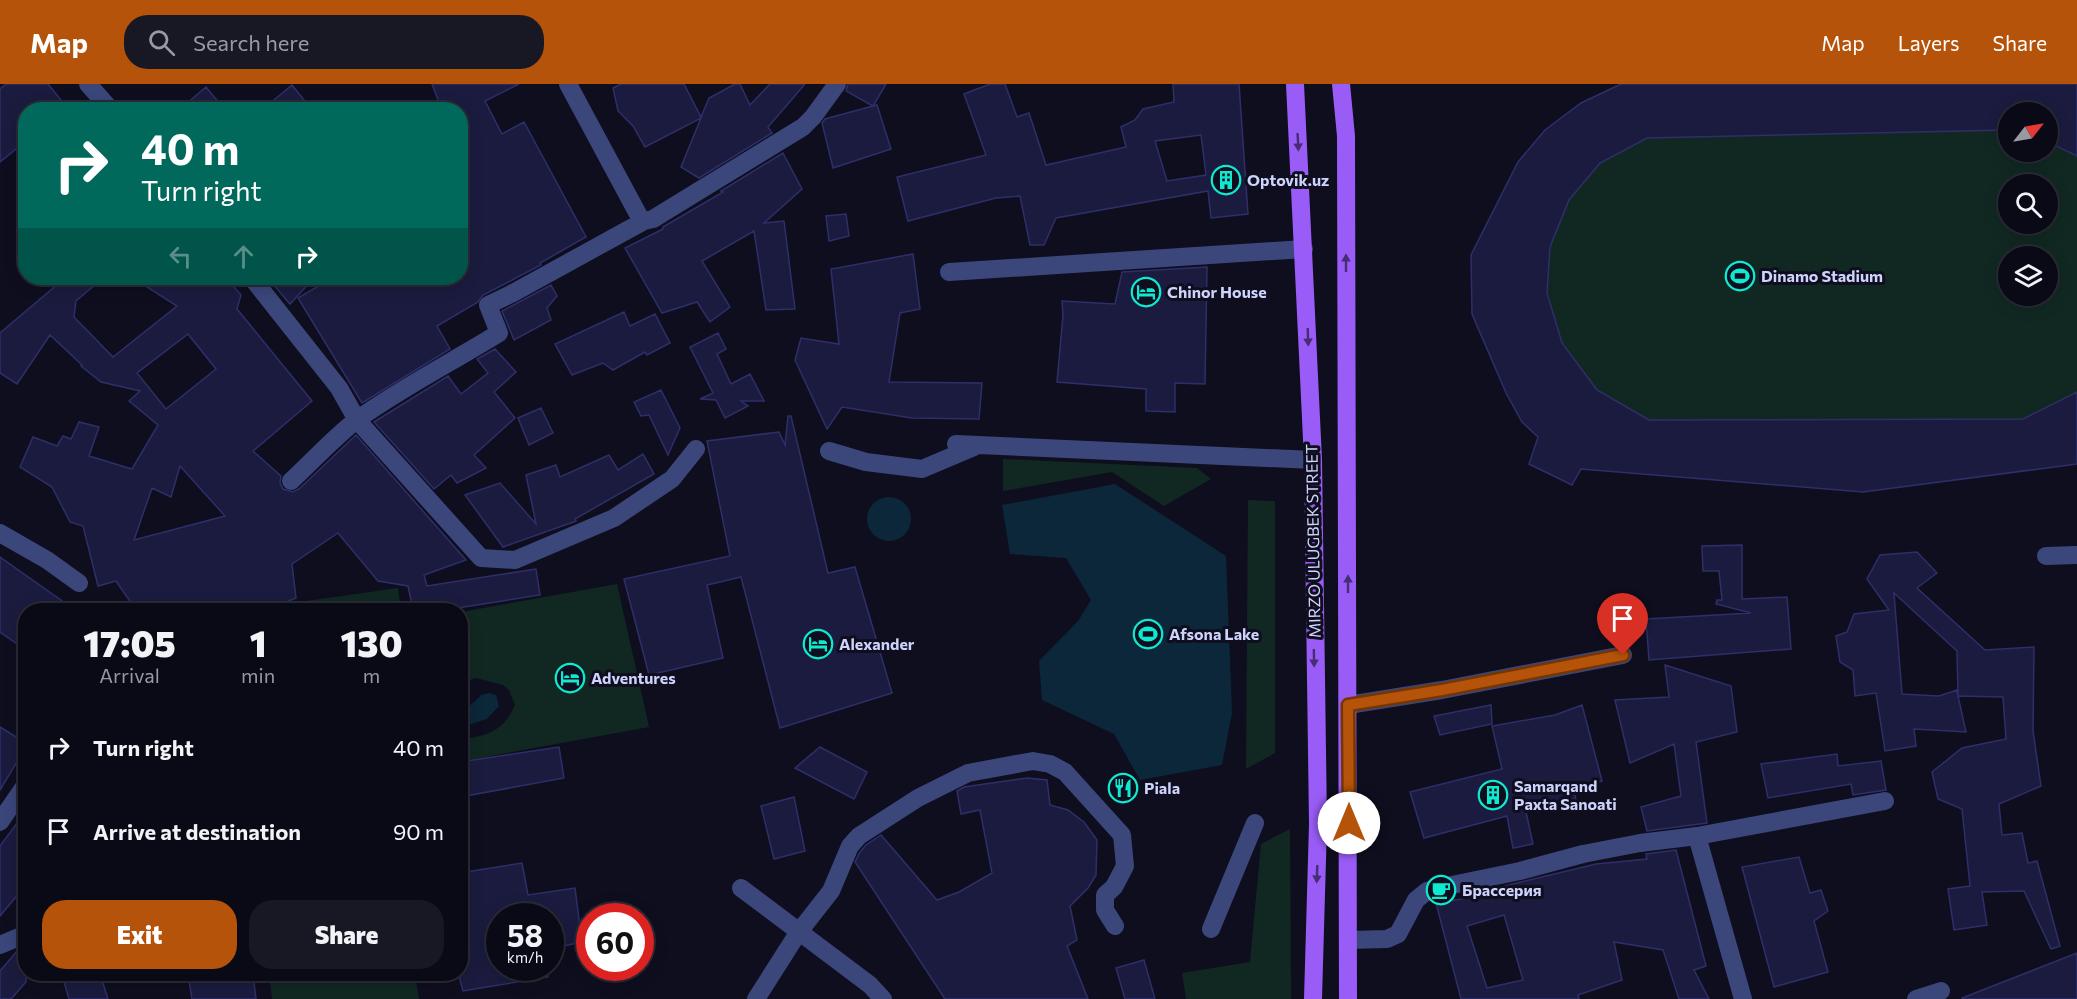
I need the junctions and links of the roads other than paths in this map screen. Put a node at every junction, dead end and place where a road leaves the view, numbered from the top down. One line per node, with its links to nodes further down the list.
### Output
1 (88, 84): 6 (street)
2 (568, 84): 7 (street)
3 (837, 84): 7 (street)
4 (1295, 84): 8 (main road, MIRZO ULUGBEK STREET, one-way to 8)
5 (1341, 84): 23 (main road, MIRZO ULUGBEK STREET, one-way to 5)
6 (104, 102)
7 (644, 221): 11 (street)
8 (1304, 249): 9 (street); 16 (main road, MIRZO ULUGBEK STREET, one-way to 16)
9 (949, 272)
10 (258, 285): 11 (street)
11 (357, 420): 14 (street); 17 (street)
12 (956, 444): 13 (street)
13 (979, 445): 15 (street); 16 (street)
14 (696, 448)
15 (829, 451)
16 (1313, 460): 39 (main road, MIRZO ULUGBEK STREET, one-way to 39)
17 (291, 481)
18 (0, 533): 21 (street)
19 (2077, 555): 20 (street)
20 (2046, 556)
21 (79, 583)
22 (1623, 655): 23 (street)
23 (1348, 705): 34 (main road, MIRZO ULUGBEK STREET)
24 (18, 796): 26 (street)
25 (1886, 801): 28 (street)
26 (0, 822)
27 (1255, 823): 31 (street)
28 (1697, 836): 34 (street); 41 (street)
29 (741, 888): 32 (street)
30 (1115, 926): 32 (street)
31 (1211, 929)
32 (798, 933): 37 (street); 38 (street)
33 (18, 937): 35 (street)
34 (1349, 940): 40 (main road, MIRZO ULUGBEK STREET)
35 (0, 945)
36 (1941, 991): 42 (street)
37 (756, 999)
38 (883, 999)
39 (1313, 999)
40 (1348, 999)
41 (1743, 999)
42 (1916, 999)

